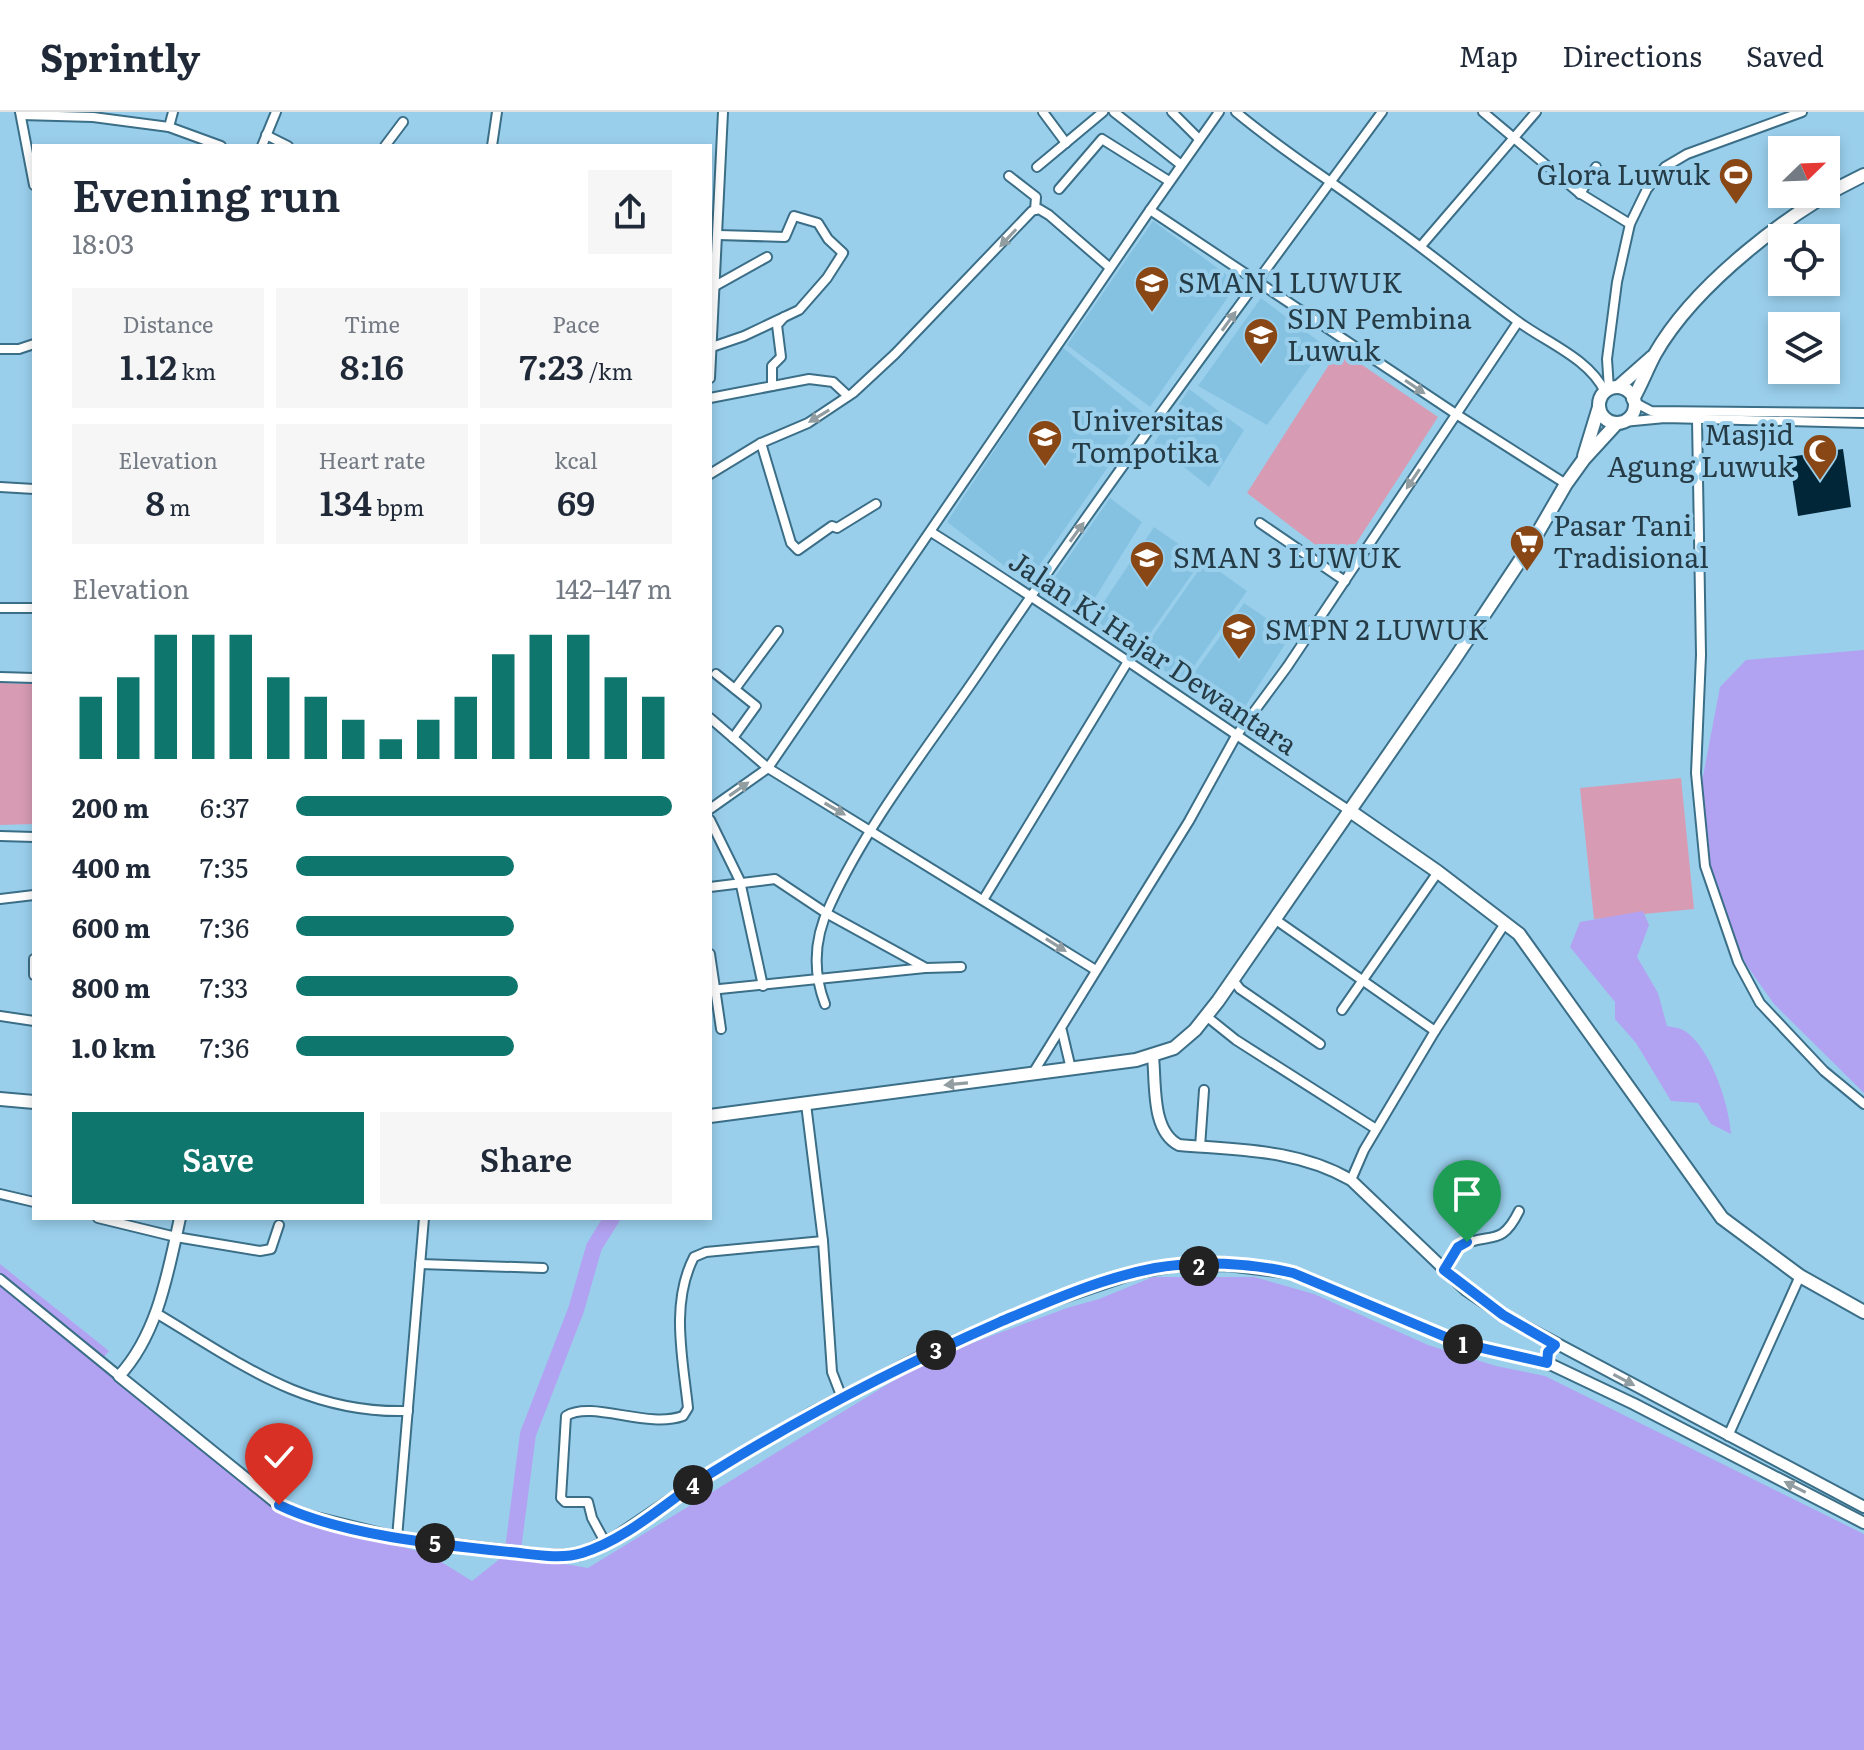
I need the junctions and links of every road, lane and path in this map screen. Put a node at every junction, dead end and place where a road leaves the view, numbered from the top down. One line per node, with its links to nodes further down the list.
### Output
1 (173, 112): 18 (street)
2 (276, 112): 19 (street)
3 (497, 112): 27 (street)
4 (723, 112): 41 (street)
5 (1043, 112): 22 (street)
6 (1103, 112): 22 (street)
7 (1114, 112): 28 (street)
8 (1172, 112): 21 (street)
9 (1219, 112): 21 (street)
10 (1236, 112): 35 (street)
11 (1382, 112): 35 (street)
12 (1483, 112): 20 (street)
13 (1536, 112): 20 (street)
14 (1802, 112): 16 (street)
15 (20, 114): 18 (street); 31 (street)
16 (1788, 114): 40 (street)
17 (403, 122): 26 (street)
18 (169, 127): 23 (street)
19 (266, 135): 24 (street); 25 (street)
20 (1514, 137): 37 (street); 42 (street)
21 (1198, 138): 28 (street)
22 (1066, 143): 29 (street)
23 (216, 144)
24 (263, 144)
25 (284, 144)
26 (386, 144)
27 (492, 144)
28 (1180, 164): 34 (street)
29 (1037, 167)
30 (1596, 167): 37 (street)
31 (32, 175)
32 (1864, 175): 52 (highway)
33 (1009, 176): 38 (street)
34 (1169, 181): 36 (street); 39 (street)
35 (1332, 182): 42 (street); 45 (street)
36 (1059, 189)
37 (1580, 194): 40 (street)
38 (1035, 210): 44 (street); 55 (street, one-way to 55)
39 (1150, 210): 44 (street); 45 (street)
40 (1630, 224): 54 (street)
41 (718, 235): 46 (street); 47 (street)
42 (1421, 246): 48 (street)
43 (767, 257): 46 (street)
44 (1109, 267): 72 (street)
45 (1258, 281): 60 (street, one-way to 60); 74 (street, one-way to 45)
46 (715, 286): 49 (street)
47 (787, 315): 49 (street); 53 (street)
48 (1518, 322): 54 (street); 60 (street)
49 (712, 347)
50 (32, 348): 51 (street)
51 (0, 349)
52 (1654, 355): 54 (highway); 57 (highway)
53 (772, 386): 55 (street); 56 (street)
54 (1610, 390): 57 (highway); 58 (highway)
55 (848, 396): 64 (street, one-way to 64)
56 (712, 398)
57 (1634, 401): 59 (street); 62 (highway)
58 (1599, 407): 62 (highway); 65 (highway)
59 (1864, 413)
60 (1456, 414): 67 (street); 73 (street, one-way to 73)
61 (1697, 419): 62 (street); 63 (street); 126 (street)
62 (1620, 423): 65 (highway)
63 (1864, 423)
64 (761, 443): 66 (street); 70 (street)
65 (1584, 459): 67 (highway)
66 (712, 473)
67 (1566, 484): 88 (highway)
68 (0, 487): 69 (street)
69 (32, 489)
70 (876, 504)
71 (1260, 523): 73 (street)
72 (931, 532): 74 (street, Jalan Ki Hajar Dewantara); 86 (street)
73 (1345, 581): 84 (street)
74 (1031, 595): 78 (street, Jalan Ki Hajar Dewantara); 90 (street)
75 (0, 608): 76 (street)
76 (32, 608)
77 (778, 631): 82 (street)
78 (1127, 663): 84 (street, Jalan Ki Hajar Dewantara); 98 (street)
79 (716, 674): 82 (street)
80 (0, 677): 81 (street)
81 (32, 678)
82 (735, 689): 85 (street)
83 (712, 720): 85 (street)
84 (1236, 736): 88 (street, Jalan Ki Hajar Dewantara); 104 (street)
85 (733, 738): 86 (street)
86 (768, 768): 87 (street, one-way to 86); 90 (street, one-way to 90)
87 (712, 808)
88 (1350, 811): 93 (highway); 100 (highway)
89 (712, 824): 94 (street)
90 (872, 830): 98 (street); 99 (street)
91 (0, 836): 92 (street)
92 (32, 837)
93 (1438, 872): 101 (highway); 105 (street)
94 (740, 881): 95 (street); 99 (street); 108 (street)
95 (712, 887)
96 (32, 895): 97 (street)
97 (0, 899)
98 (983, 900): 104 (street, one-way to 104)
99 (826, 913): 103 (street); 107 (street)
100 (1276, 920): 105 (street); 106 (highway)
101 (1506, 922): 117 (street); 143 (highway)
102 (961, 967): 103 (street)
103 (926, 968): 107 (street)
104 (1094, 969): 116 (street)
105 (1362, 979): 111 (street); 117 (street)
106 (1233, 980): 113 (highway); 118 (street)
107 (818, 981): 108 (street); 110 (street)
108 (763, 986): 109 (street)
109 (713, 990): 115 (street)
110 (825, 1004)
111 (1342, 1010)
112 (0, 1016): 114 (street)
113 (1206, 1016): 119 (highway); 128 (street)
114 (32, 1021)
115 (721, 1029)
116 (1062, 1031): 120 (street); 121 (street)
117 (1435, 1031): 128 (street)
118 (1320, 1044)
119 (1153, 1057): 120 (highway); 129 (street)
120 (1071, 1069): 121 (highway)
121 (1033, 1073): 125 (highway, one-way to 125)
122 (1204, 1090): 129 (street)
123 (0, 1099): 124 (highway)
124 (32, 1102)
125 (806, 1104): 127 (highway); 139 (street)
126 (1864, 1104)
127 (712, 1116)
128 (1376, 1129): 130 (street)
129 (1200, 1147): 130 (street)
130 (1351, 1180): 142 (street)
131 (0, 1194): 132 (street)
132 (32, 1202)
133 (1519, 1211): 142 (street)
134 (106, 1220): 138 (street)
135 (180, 1220): 138 (street)
136 (424, 1220): 140 (street)
137 (279, 1225): 138 (street)
138 (176, 1237): 146 (street)
139 (823, 1241): 150 (street); 158 (street)
140 (420, 1264): 141 (street); 151 (street)
141 (543, 1268)
142 (1444, 1270): 147 (street)
143 (1800, 1276): 145 (highway); 152 (street)
144 (0, 1279): 149 (street)
145 (1864, 1312)
146 (156, 1313): 149 (street); 151 (street)
147 (1555, 1345): 148 (street); 152 (street, one-way to 152)
148 (1547, 1363): 150 (street); 154 (street, one-way to 148)
149 (119, 1376): 157 (street)
150 (842, 1398): 158 (street)
151 (408, 1411): 157 (street)
152 (1728, 1436): 153 (street)
153 (1831, 1490): 154 (street); 155 (street)
154 (1826, 1503): 156 (street)
155 (1864, 1507)
156 (1864, 1523)
157 (397, 1538): 158 (street)
158 (605, 1542)

